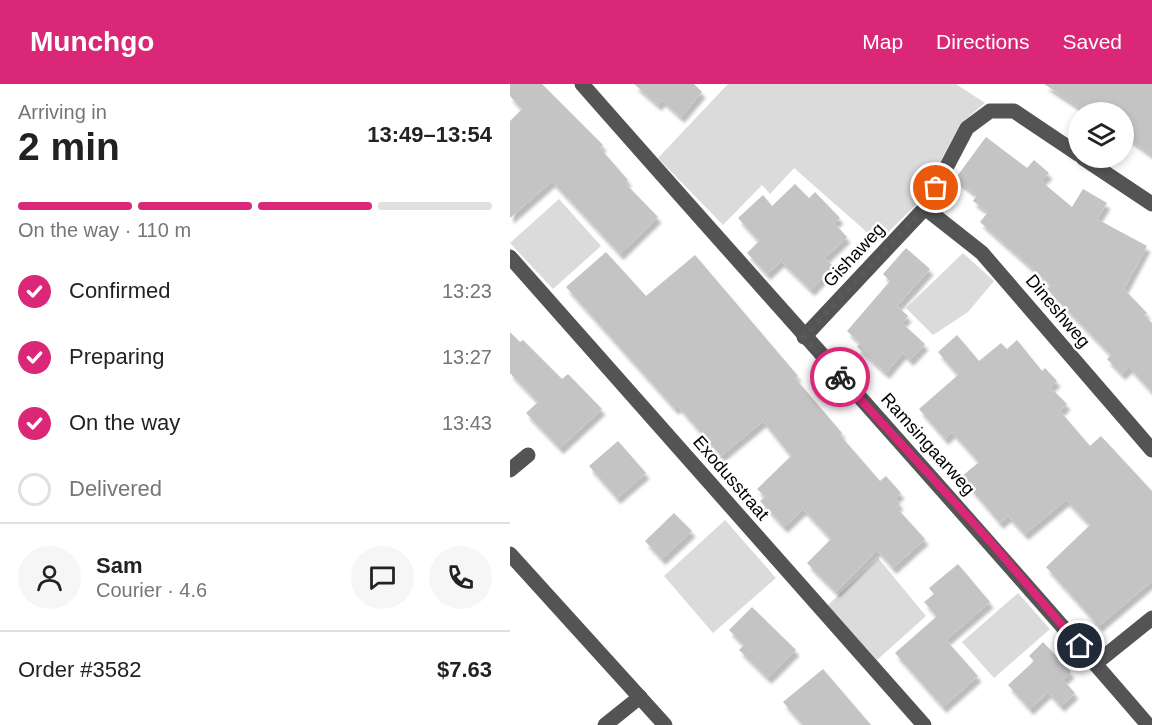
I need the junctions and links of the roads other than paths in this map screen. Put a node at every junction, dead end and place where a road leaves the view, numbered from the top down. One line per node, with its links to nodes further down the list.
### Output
1 (582, 84): 7 (street, Ramsingaarweg)
2 (1068, 147): 5 (street, Gishaweg)
3 (1098, 168): 4 (street)
4 (1152, 204)
5 (925, 208): 7 (street, Gishaweg); 8 (street, Dineshweg)
6 (510, 257): 17 (street, Exodusstraat)
7 (804, 337): 13 (street, Ramsingaarweg)
8 (1152, 450)
9 (528, 455): 10 (street)
10 (510, 470)
11 (510, 554): 14 (street)
12 (1152, 618): 13 (street)
13 (1095, 664): 18 (street, Ramsingaarweg)
14 (640, 697): 15 (street); 16 (street)
15 (605, 725)
16 (665, 725)
17 (924, 725)
18 (1148, 725)

